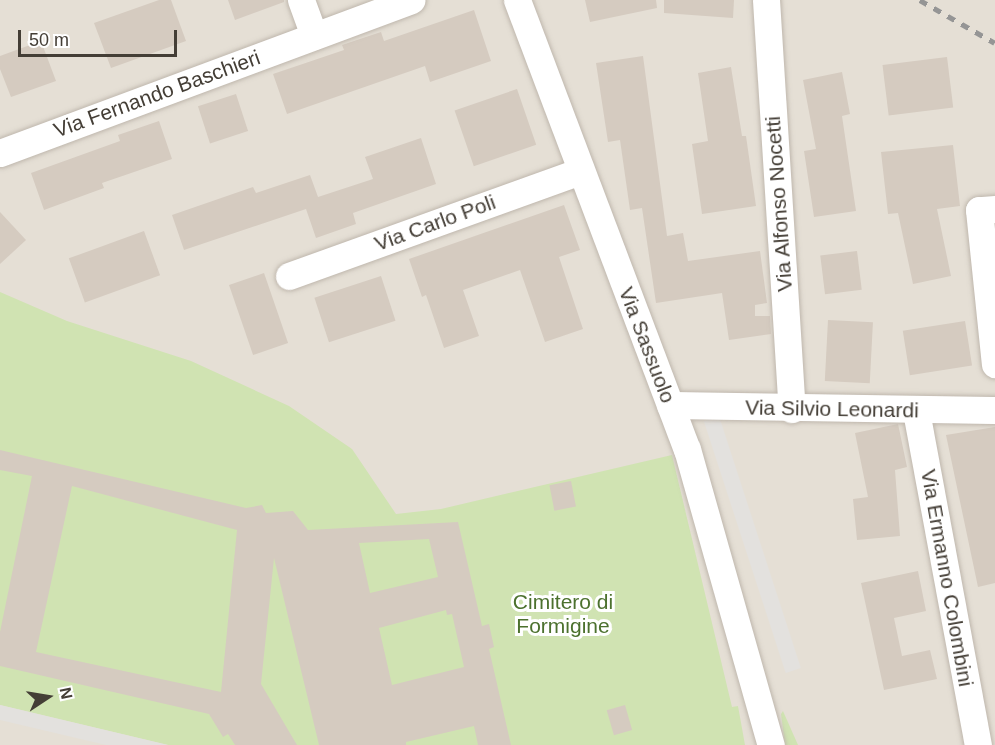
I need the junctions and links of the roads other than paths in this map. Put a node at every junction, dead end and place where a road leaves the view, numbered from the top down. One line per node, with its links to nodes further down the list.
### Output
1 (301, 0): 5 (street)
2 (412, 0): 5 (street, Via Fernando Baschieri)
3 (517, 0): 7 (street, Via Sassuolo)
4 (766, 0): 12 (street, Via Alfonso Nocetti)
5 (314, 36): 6 (street, Via Fernando Baschieri)
6 (0, 153)
7 (581, 171): 9 (street, Via Carlo Poli); 11 (street, Via Sassuolo)
8 (995, 209): 10 (street)
9 (289, 276)
10 (995, 364)
11 (670, 405): 12 (street, Via Silvio Leonardi); 15 (street, Via Sassuolo)
12 (792, 408): 14 (street, Via Silvio Leonardi)
13 (995, 410): 14 (street, Via Silvio Leonardi)
14 (916, 411): 18 (street, Via Ermanno Colombini)
15 (756, 697): 16 (street, Via Sassuolo); 17 (street, Via Sassuolo)
16 (757, 745)
17 (771, 745)
18 (978, 745)

